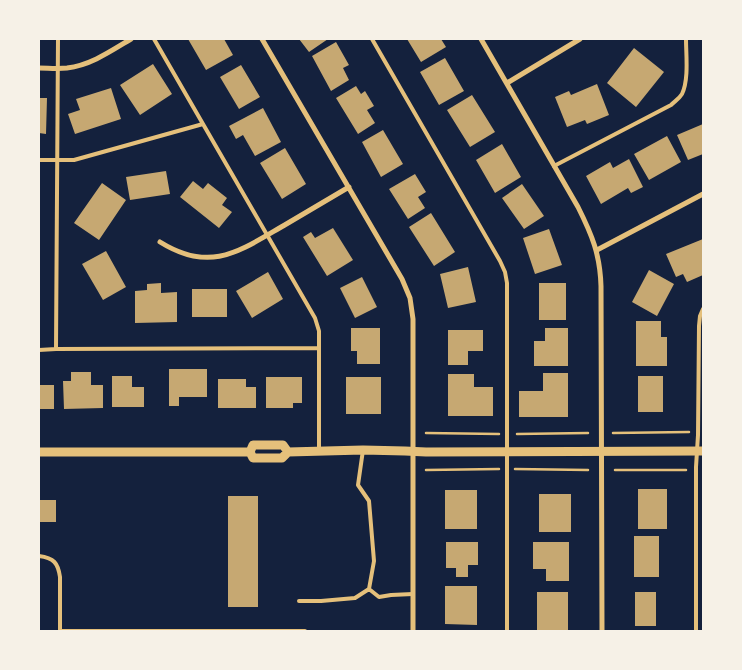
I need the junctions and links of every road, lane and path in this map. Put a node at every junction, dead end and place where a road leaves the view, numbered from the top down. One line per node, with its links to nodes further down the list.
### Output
1 (58, 39): 10 (lane)
2 (131, 39): 10 (street)
3 (154, 39): 12 (lane)
4 (262, 39): 16 (street)
5 (372, 39): 36 (lane)
6 (480, 39): 11 (street)
7 (580, 39): 11 (street)
8 (686, 39): 15 (lane)
9 (39, 68): 10 (street)
10 (57, 68): 14 (lane)
11 (506, 83): 15 (street)
12 (203, 124): 14 (lane); 18 (lane)
13 (39, 160): 14 (lane)
14 (57, 160): 23 (lane)
15 (554, 166): 20 (street)
16 (349, 187): 18 (street); 33 (street)
17 (703, 194): 20 (street)
18 (267, 235): 19 (street); 22 (lane)
19 (160, 242)
20 (597, 250): 37 (street)
21 (703, 309): 34 (lane)
22 (319, 348): 23 (lane); 32 (lane)
23 (56, 349): 24 (lane)
24 (39, 350)
25 (688, 432): 28 (path)
26 (426, 433): 29 (path)
27 (588, 433): 30 (path)
28 (613, 433)
29 (500, 434)
30 (518, 434)
31 (363, 450): 32 (street); 33 (street); 45 (lane)
32 (319, 451): 35 (street)
33 (413, 451): 36 (street); 46 (street)
34 (700, 451): 37 (street); 53 (lane)
35 (39, 452)
36 (508, 452): 37 (street); 51 (lane)
37 (602, 452): 52 (street)
38 (498, 469): 39 (path)
39 (426, 470)
40 (518, 470): 41 (path)
41 (588, 470)
42 (615, 470): 43 (path)
43 (688, 470)
44 (39, 556): 48 (lane)
45 (369, 589): 46 (lane); 47 (lane)
46 (413, 594): 50 (street)
47 (299, 601)
48 (60, 631): 49 (lane)
49 (305, 631)
50 (413, 631)
51 (507, 631)
52 (602, 631)
53 (696, 631)

